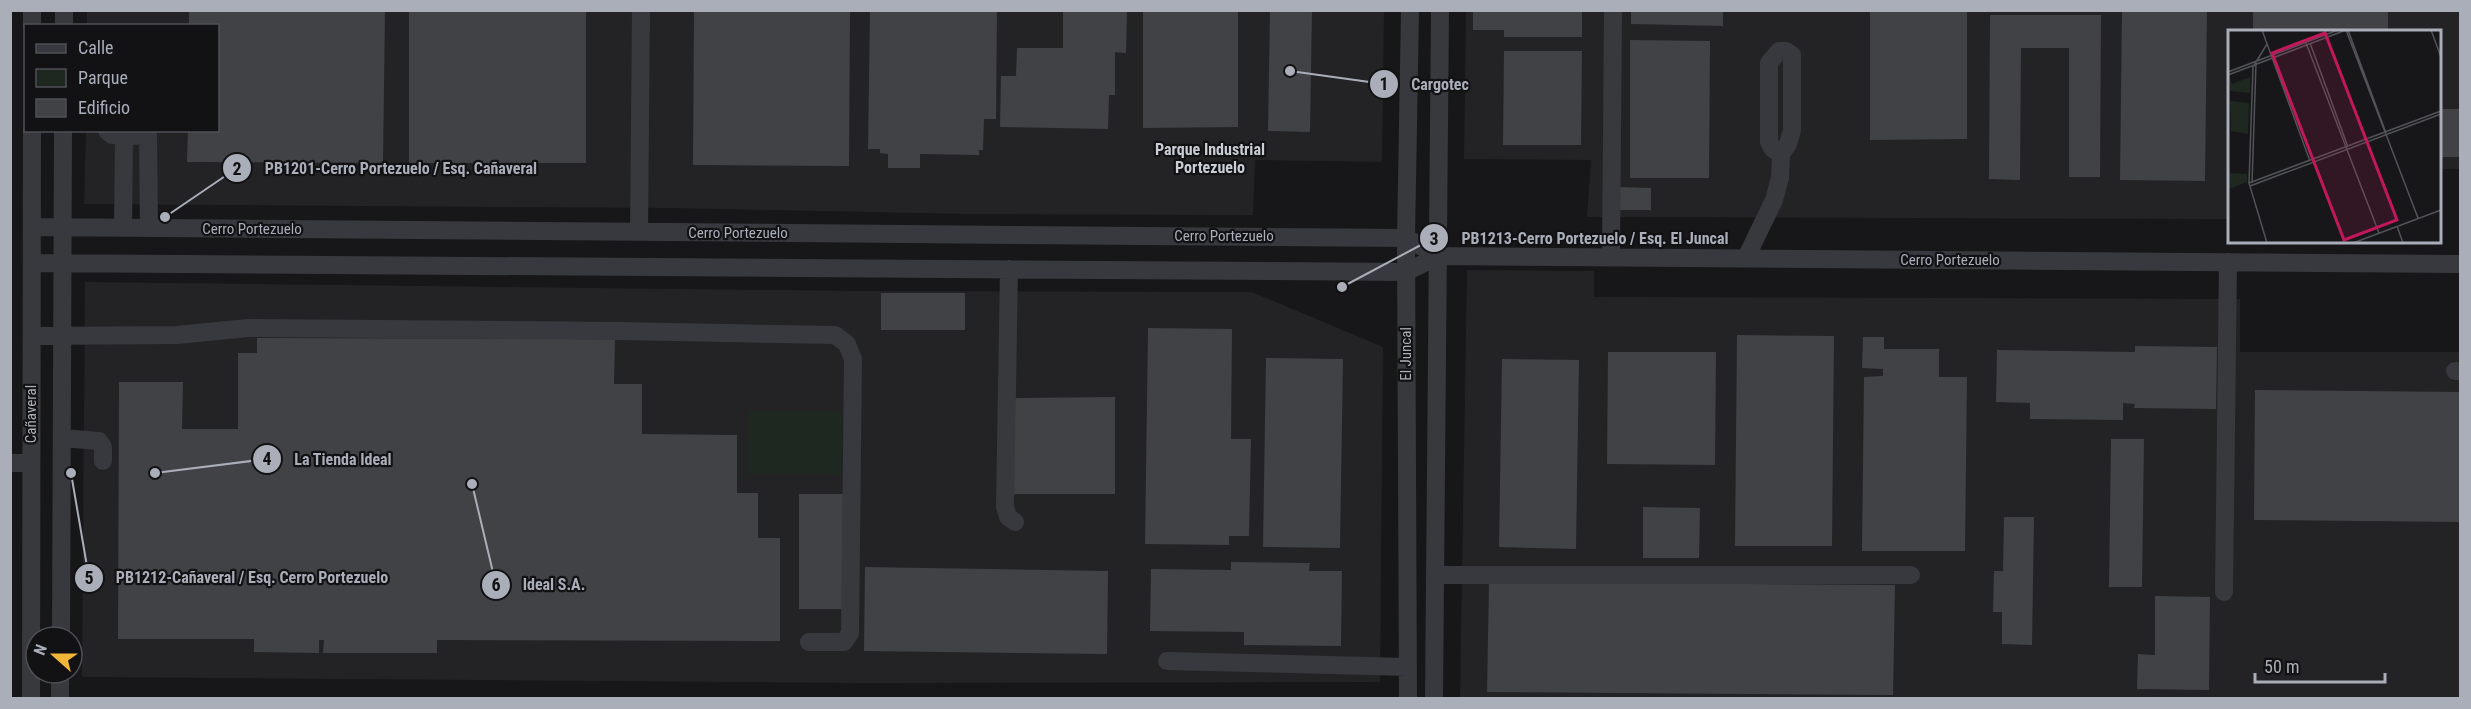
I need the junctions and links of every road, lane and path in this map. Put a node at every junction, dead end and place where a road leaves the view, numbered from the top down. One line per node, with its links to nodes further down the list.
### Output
1 (641, 10): 13 (street)
2 (1410, 10): 14 (street, El Juncal)
3 (1440, 10): 15 (street)
4 (1613, 10): 16 (street)
5 (32, 132): 9 (street, Cañaveral)
6 (63, 132): 10 (street, Cañaveral)
7 (116, 133): 11 (street); 12 (street)
8 (1768, 148): 8 (street); 17 (street)
9 (32, 227): 10 (street, Cerro Portezuelo); 18 (street, Cañaveral)
10 (63, 228): 11 (street, Cerro Portezuelo); 20 (street, Cañaveral)
11 (123, 228): 12 (street, Cerro Portezuelo)
12 (149, 228): 13 (street, Cerro Portezuelo)
13 (639, 232): 14 (street, Cerro Portezuelo)
14 (1406, 238): 15 (street, Cerro Portezuelo); 23 (street, El Juncal)
15 (1439, 256): 16 (street, Cerro Portezuelo); 23 (street, Cerro Portezuelo); 31 (street)
16 (1611, 257): 17 (street, Cerro Portezuelo)
17 (1746, 258): 19 (street, Cerro Portezuelo)
18 (32, 262): 20 (street, Cerro Portezuelo); 24 (street, Cañaveral)
19 (2228, 262): 21 (street, Cerro Portezuelo); 33 (street)
20 (63, 263): 22 (street, Cerro Portezuelo); 25 (street, Cañaveral)
21 (2460, 264)
22 (1009, 269): 23 (street, Cerro Portezuelo); 30 (street)
23 (1406, 272): 37 (street, El Juncal)
24 (32, 336): 25 (street); 29 (street, Cañaveral)
25 (63, 336): 26 (street, Cañaveral); 35 (street)
26 (62, 438): 27 (street); 34 (street, Cañaveral)
27 (103, 461)
28 (10, 462): 29 (street)
29 (31, 463): 38 (street, Cañaveral)
30 (1015, 522)
31 (1436, 575): 32 (street); 40 (street)
32 (1911, 575)
33 (2224, 592)
34 (61, 625)
35 (809, 642)
36 (1167, 661): 37 (street)
37 (1408, 667): 39 (street, El Juncal)
38 (31, 699)
39 (1408, 699)
40 (1434, 699)

